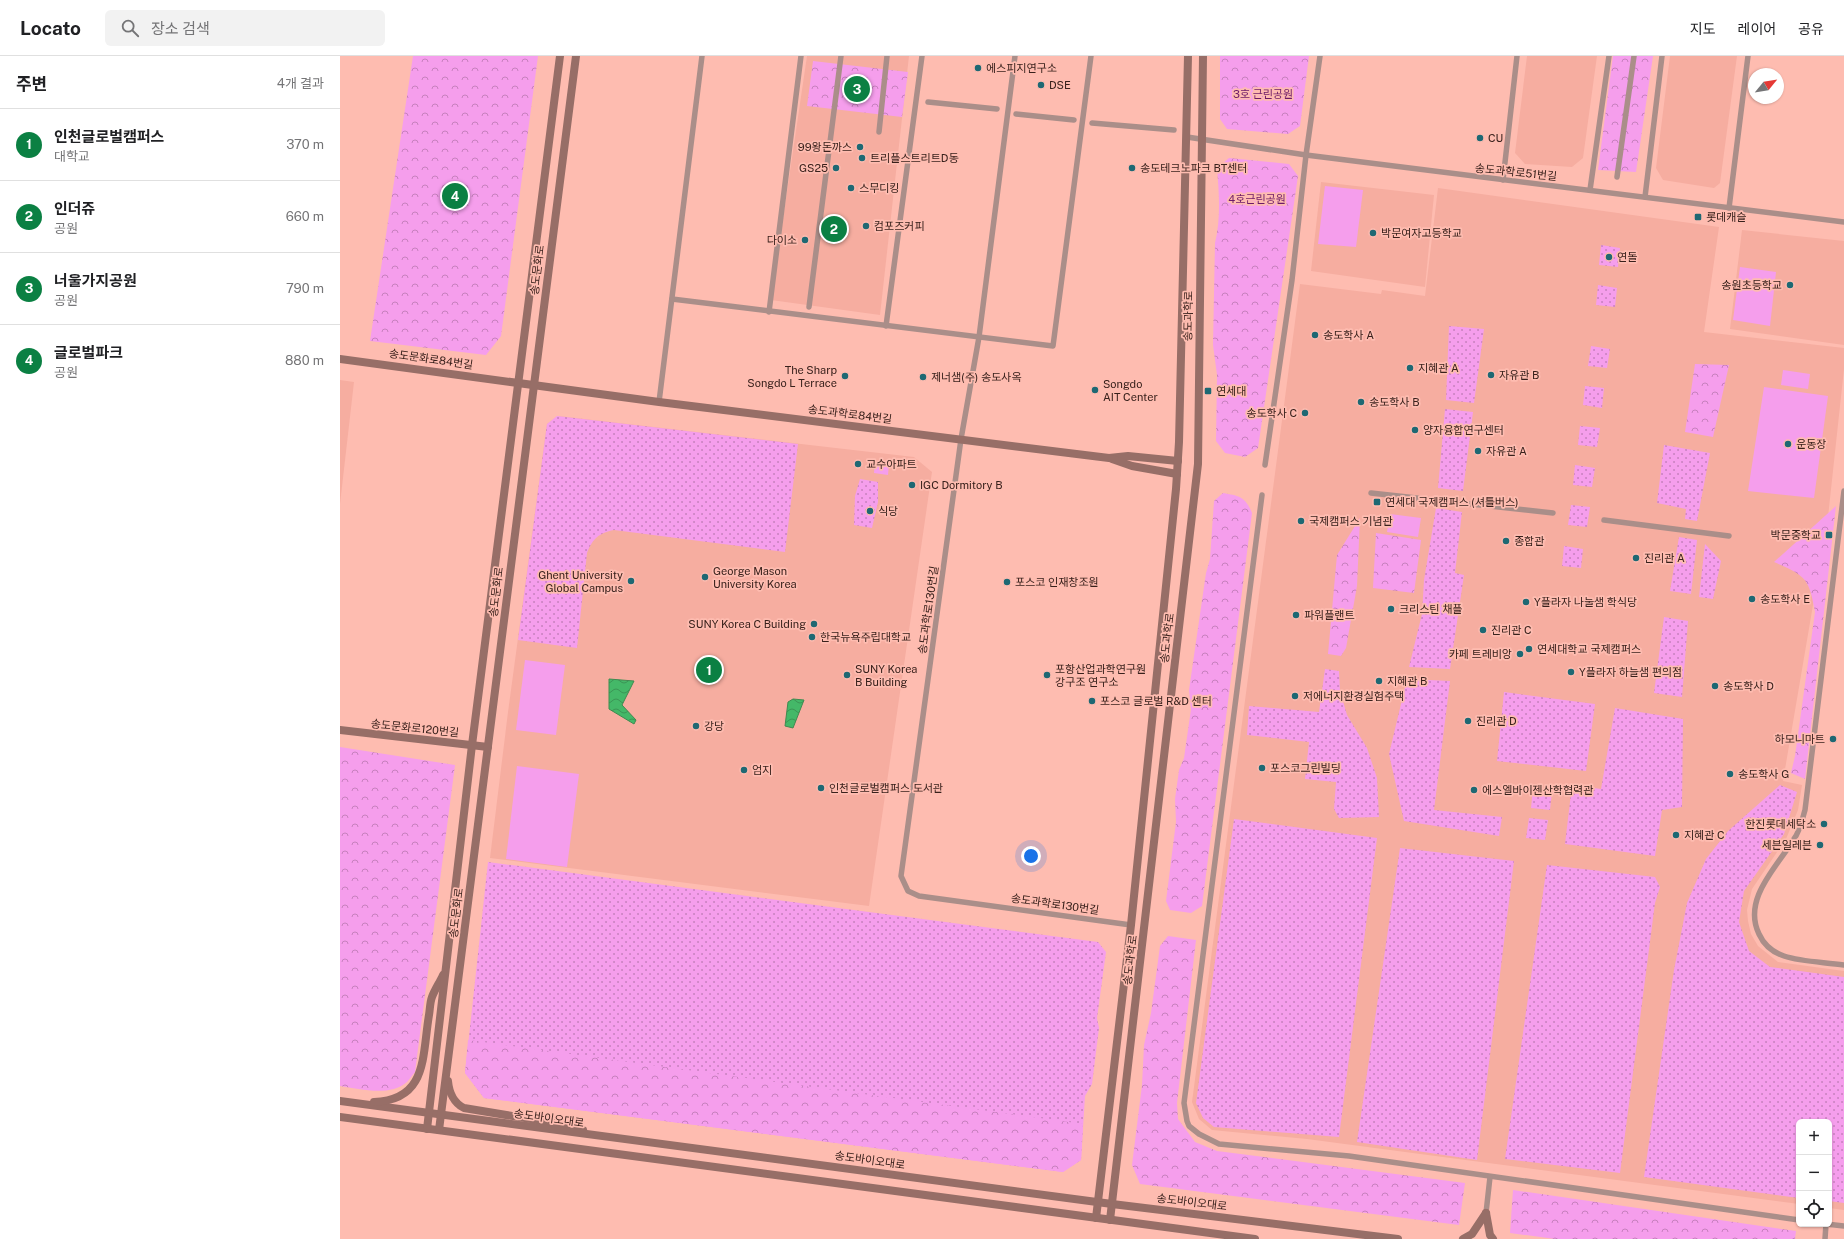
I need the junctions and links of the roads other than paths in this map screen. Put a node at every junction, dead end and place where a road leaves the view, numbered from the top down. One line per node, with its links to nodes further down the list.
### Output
1 (560, 56): 40 (main road, 송도문화로)
2 (576, 56): 41 (main road, 송도문화로)
3 (702, 56): 34 (street)
4 (801, 56): 36 (street)
5 (841, 56): 35 (street)
6 (887, 56): 24 (street)
7 (922, 56): 37 (street)
8 (1016, 56): 38 (street, 송도과학로130번길)
9 (1091, 56): 38 (street)
10 (1188, 56): 25 (main road, 송도과학로)
11 (1202, 56): 26 (main road, 송도과학로)
12 (1320, 56): 27 (street)
13 (1517, 56): 29 (street)
14 (1609, 56): 30 (street)
15 (1634, 56): 28 (street)
16 (1662, 56): 31 (street)
17 (1748, 56): 32 (street)
18 (928, 102): 19 (street)
19 (998, 109)
20 (1016, 114): 21 (street)
21 (1074, 120)
22 (1092, 123): 23 (street)
23 (1174, 130)
24 (879, 132)
25 (1187, 137): 26 (street, 송도과학로51번길); 45 (main road, 송도과학로)
26 (1201, 139): 27 (street, 송도과학로51번길); 71 (main road, 송도과학로)
27 (1306, 156): 29 (street, 송도과학로51번길); 46 (street)
28 (1617, 177)
29 (1503, 180): 30 (street, 송도과학로51번길)
30 (1590, 190): 31 (street, 송도과학로51번길)
31 (1644, 197): 32 (street, 송도과학로51번길)
32 (1729, 208): 33 (street, 송도과학로51번길)
33 (1844, 222)
34 (672, 299): 36 (street); 42 (street)
35 (809, 307)
36 (768, 312): 37 (street)
37 (886, 326): 38 (street)
38 (979, 337): 43 (street, 송도과학로130번길)
39 (340, 358): 40 (main road, 송도문화로84번길)
40 (519, 382): 41 (main road, 송도과학로84번길); 55 (main road, 송도문화로)
41 (534, 384): 42 (main road, 송도과학로84번길); 56 (main road, 송도문화로)
42 (659, 402): 43 (main road, 송도과학로84번길)
43 (962, 439): 44 (main road, 송도과학로84번길); 57 (street, 송도과학로130번길)
44 (1109, 458): 45 (main road, 송도과학로84번길); 47 (main road)
45 (1178, 461): 47 (main road, 송도과학로)
46 (1265, 465)
47 (1178, 474): 57 (main road, 송도과학로)
48 (1844, 491): 58 (street)
49 (1371, 493): 51 (street)
50 (1262, 495): 69 (street)
51 (1553, 513)
52 (1604, 520): 53 (street)
53 (1729, 536)
54 (340, 730): 55 (main road, 송도문화로120번길)
55 (472, 745): 56 (main road, 송도문화로120번길); 59 (main road, 송도문화로)
56 (488, 747): 60 (main road, 송도문화로)
57 (1132, 925): 70 (main road, 송도과학로)
58 (1844, 965)
59 (446, 971): 62 (main road); 63 (main road, 송도문화로)
60 (447, 1071): 64 (main road, 송도문화로); 68 (main road)
61 (340, 1100): 62 (main road, 송도바이오대로)
62 (351, 1102): 63 (main road, 송도바이오대로)
63 (429, 1113): 64 (main road, 송도바이오대로); 66 (main road, 송도문화로)
64 (442, 1114): 67 (main road, 송도문화로); 68 (main road, 송도바이오대로)
65 (340, 1117): 66 (main road)
66 (427, 1129): 67 (main road)
67 (439, 1130): 73 (main road)
68 (593, 1134): 70 (main road, 송도바이오대로)
69 (1490, 1177): 72 (street); 75 (street)
70 (1098, 1202): 71 (main road, 송도바이오대로); 73 (main road, 송도과학로)
71 (1112, 1204): 74 (main road, 송도과학로); 80 (main road, 송도바이오대로)
72 (1486, 1213): 81 (main road); 82 (main road)
73 (1096, 1218): 74 (main road)
74 (1110, 1220): 79 (main road)
75 (1796, 1220)
76 (1832, 1225): 77 (street)
77 (1844, 1226)
78 (1826, 1227): 83 (street)
79 (1255, 1239)
80 (1398, 1239)
81 (1463, 1239)
82 (1493, 1239)
83 (1825, 1239)

